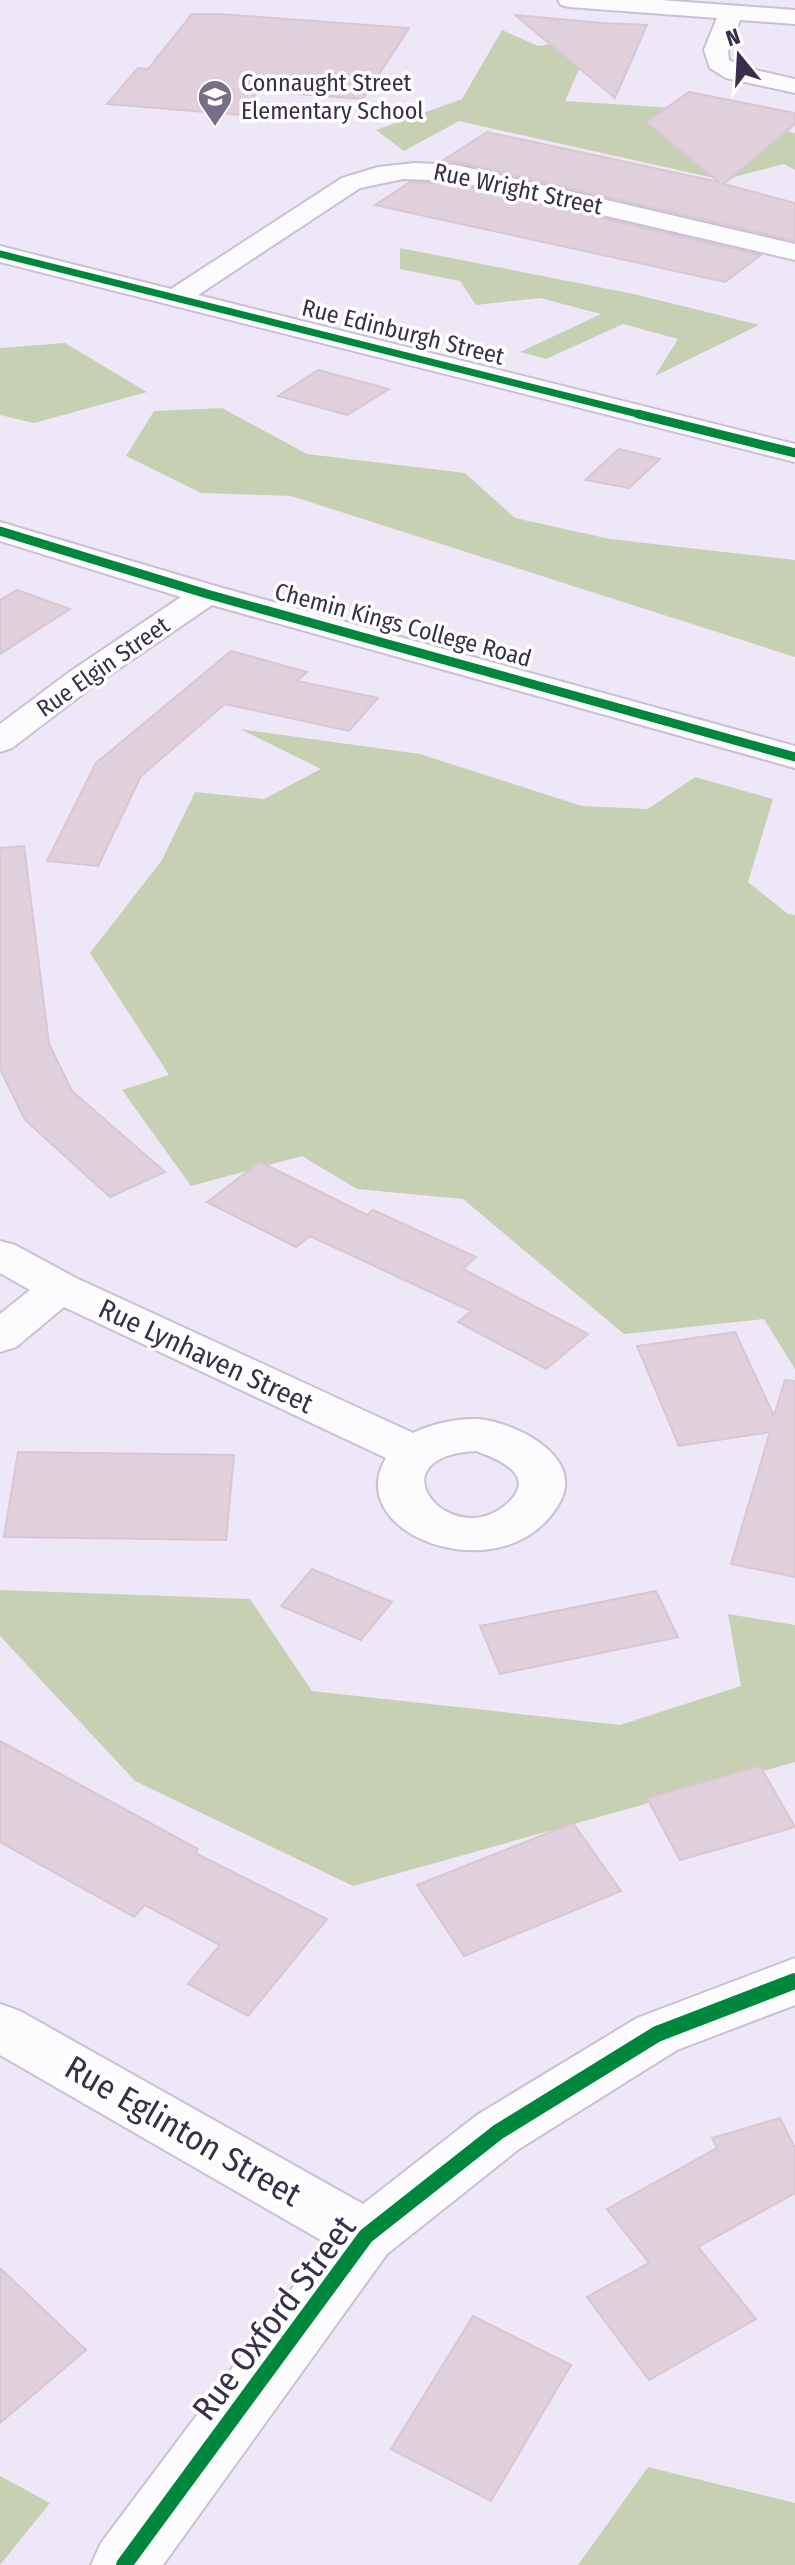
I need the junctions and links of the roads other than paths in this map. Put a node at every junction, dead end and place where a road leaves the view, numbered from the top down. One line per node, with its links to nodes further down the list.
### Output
1 (569, 0): 2 (street)
2 (731, 13): 3 (street); 4 (street)
3 (795, 17)
4 (795, 86)
5 (795, 252): 7 (street, Rue Wright Street)
6 (0, 254): 7 (street, Rue Edinburgh Street)
7 (177, 297): 8 (street, Rue Edinburgh Street)
8 (795, 453)
9 (0, 531): 10 (street, Chemin Kings College Road)
10 (207, 594): 11 (street, Rue Elgin Street); 12 (street, Chemin Kings College Road)
11 (0, 741)
12 (795, 757)
13 (0, 1255): 14 (street, Rue Lynhaven Street)
14 (60, 1288): 15 (street); 16 (street, Rue Lynhaven Street)
15 (0, 1337)
16 (415, 1453)
17 (795, 1981): 19 (street, Rue Oxford Street)
18 (0, 2027): 19 (street, Rue Eglinton Street)
19 (366, 2236): 20 (street, Rue Oxford Street)
20 (124, 2565)

